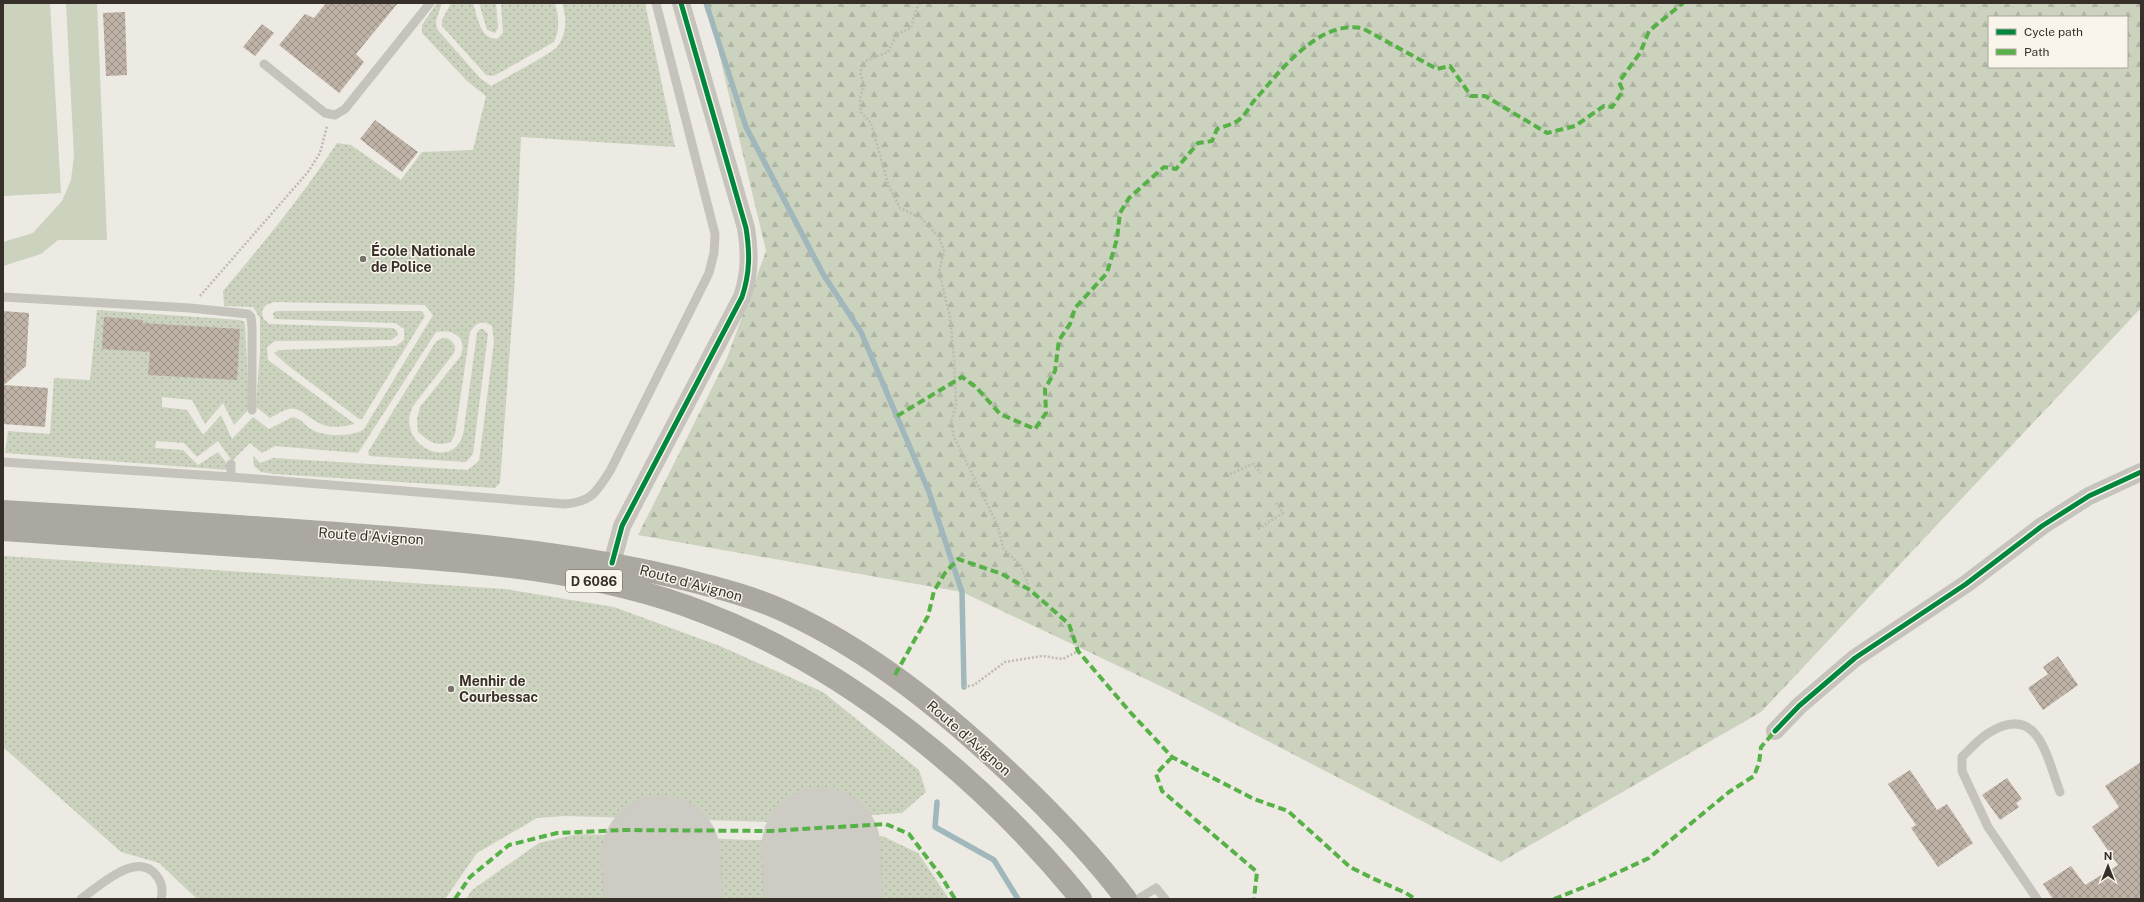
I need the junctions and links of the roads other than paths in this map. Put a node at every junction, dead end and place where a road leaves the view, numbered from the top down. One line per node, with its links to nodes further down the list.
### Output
1 (430, 3): 4 (lane)
2 (656, 3): 10 (lane)
3 (681, 3): 13 (street)
4 (264, 64)
5 (3, 297): 6 (lane)
6 (252, 410)
7 (3, 462): 10 (lane)
8 (231, 464): 10 (lane)
9 (2141, 472): 14 (street)
10 (231, 477)
11 (3, 511): 13 (main road, Route d'Avignon / D 6086)
12 (3, 530): 18 (main road, Route d'Avignon / D 6086)
13 (612, 563): 19 (main road, Route d'Avignon / D 6086)
14 (1775, 731)
15 (2060, 792): 22 (lane)
16 (81, 899): 17 (lane)
17 (162, 899)
18 (1081, 899)
19 (1126, 899)
20 (1138, 899): 21 (lane)
21 (1165, 899)
22 (2037, 899)

